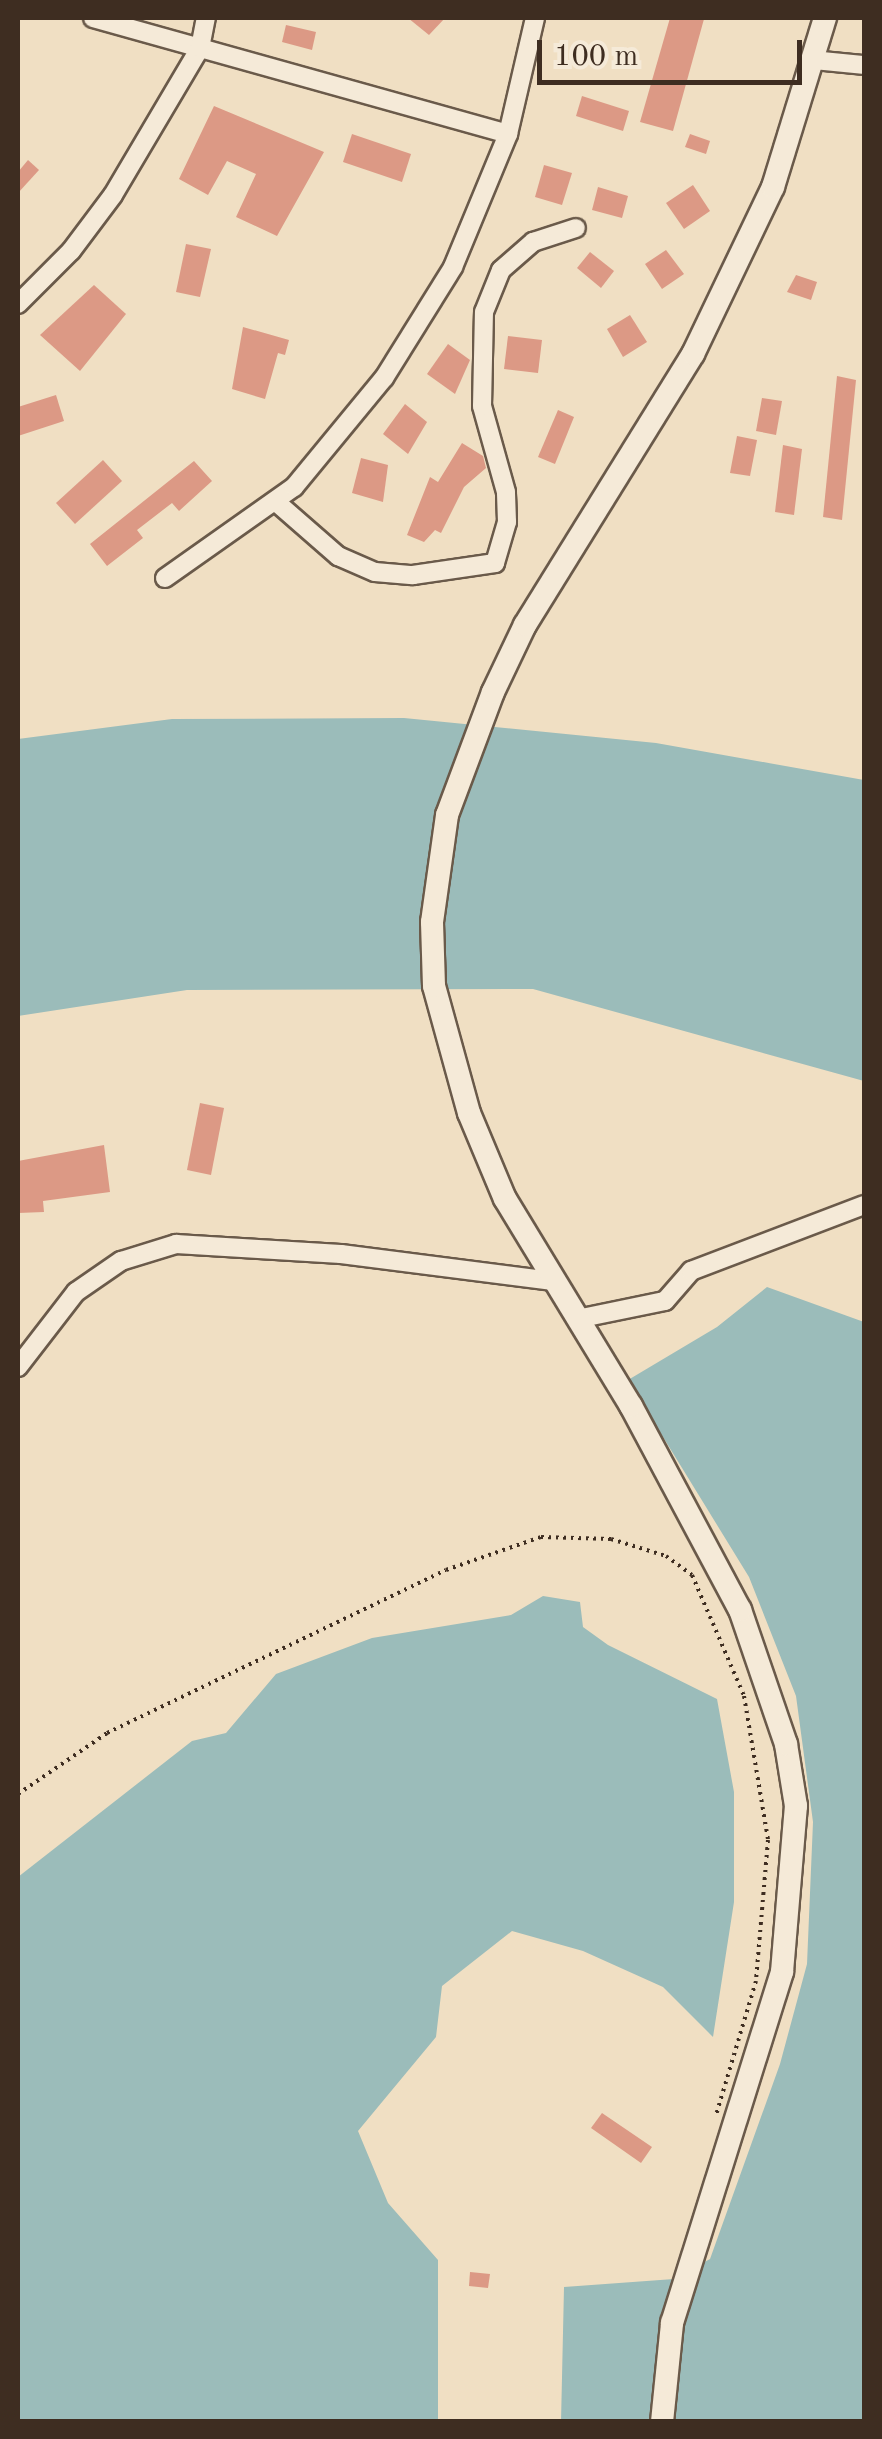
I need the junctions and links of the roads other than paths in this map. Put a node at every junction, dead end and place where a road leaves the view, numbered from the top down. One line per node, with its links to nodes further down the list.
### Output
1 (93, 18): 5 (street)
2 (206, 18): 5 (street)
3 (535, 18): 8 (street)
4 (825, 18): 6 (main road)
5 (200, 48): 8 (street); 10 (street)
6 (813, 60): 7 (street); 14 (main road)
7 (864, 65)
8 (508, 134): 11 (street)
9 (576, 228): 11 (street)
10 (18, 304)
11 (275, 501): 12 (street)
12 (165, 578)
13 (864, 1204): 15 (street)
14 (553, 1281): 15 (main road); 16 (street)
15 (577, 1319): 17 (main road)
16 (18, 1367)
17 (662, 2422)

